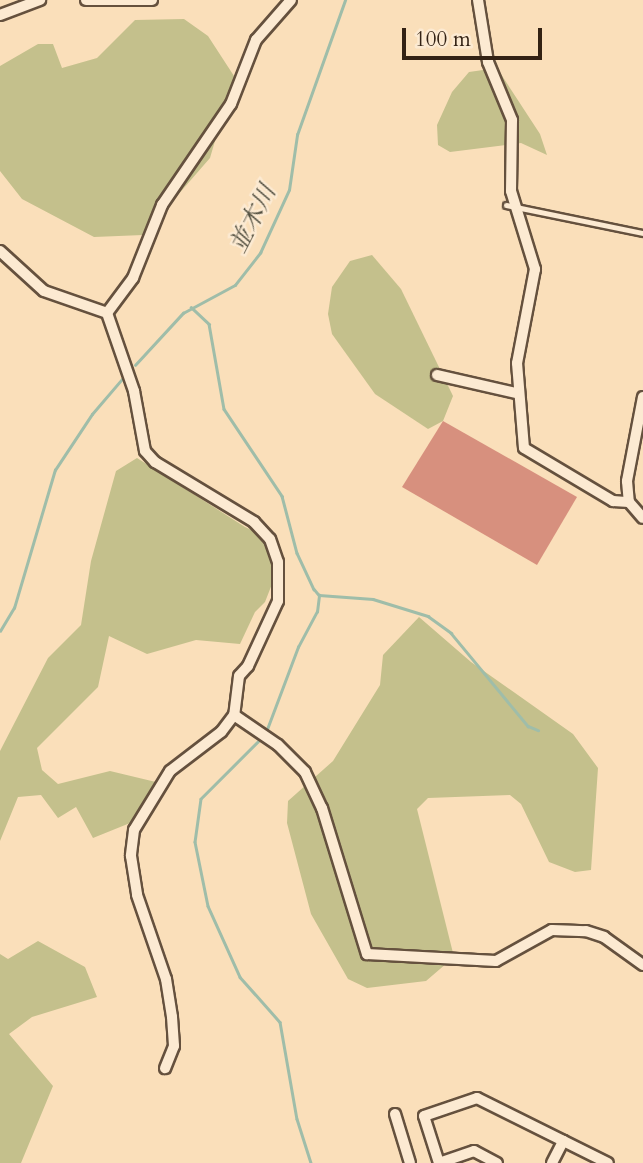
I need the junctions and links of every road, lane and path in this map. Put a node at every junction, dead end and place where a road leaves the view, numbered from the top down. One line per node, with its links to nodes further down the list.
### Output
1 (86, 0): 2 (street)
2 (152, 0)
3 (291, 0): 10 (street)
4 (478, 0): 7 (street)
5 (35, 1): 6 (street)
6 (0, 15)
7 (510, 206): 8 (lane); 12 (street)
8 (643, 233)
9 (0, 251): 10 (street)
10 (107, 313): 16 (street)
11 (437, 375): 12 (street)
12 (516, 393): 14 (street)
13 (643, 397): 14 (street)
14 (629, 502): 15 (street)
15 (643, 518)
16 (234, 715): 17 (street); 18 (street)
17 (643, 965)
18 (165, 1068)
19 (395, 1114): 21 (street)
20 (563, 1140): 22 (street); 24 (street); 25 (street)
21 (410, 1163)
22 (439, 1163): 23 (street)
23 (498, 1163)
24 (552, 1163)
25 (607, 1163)

